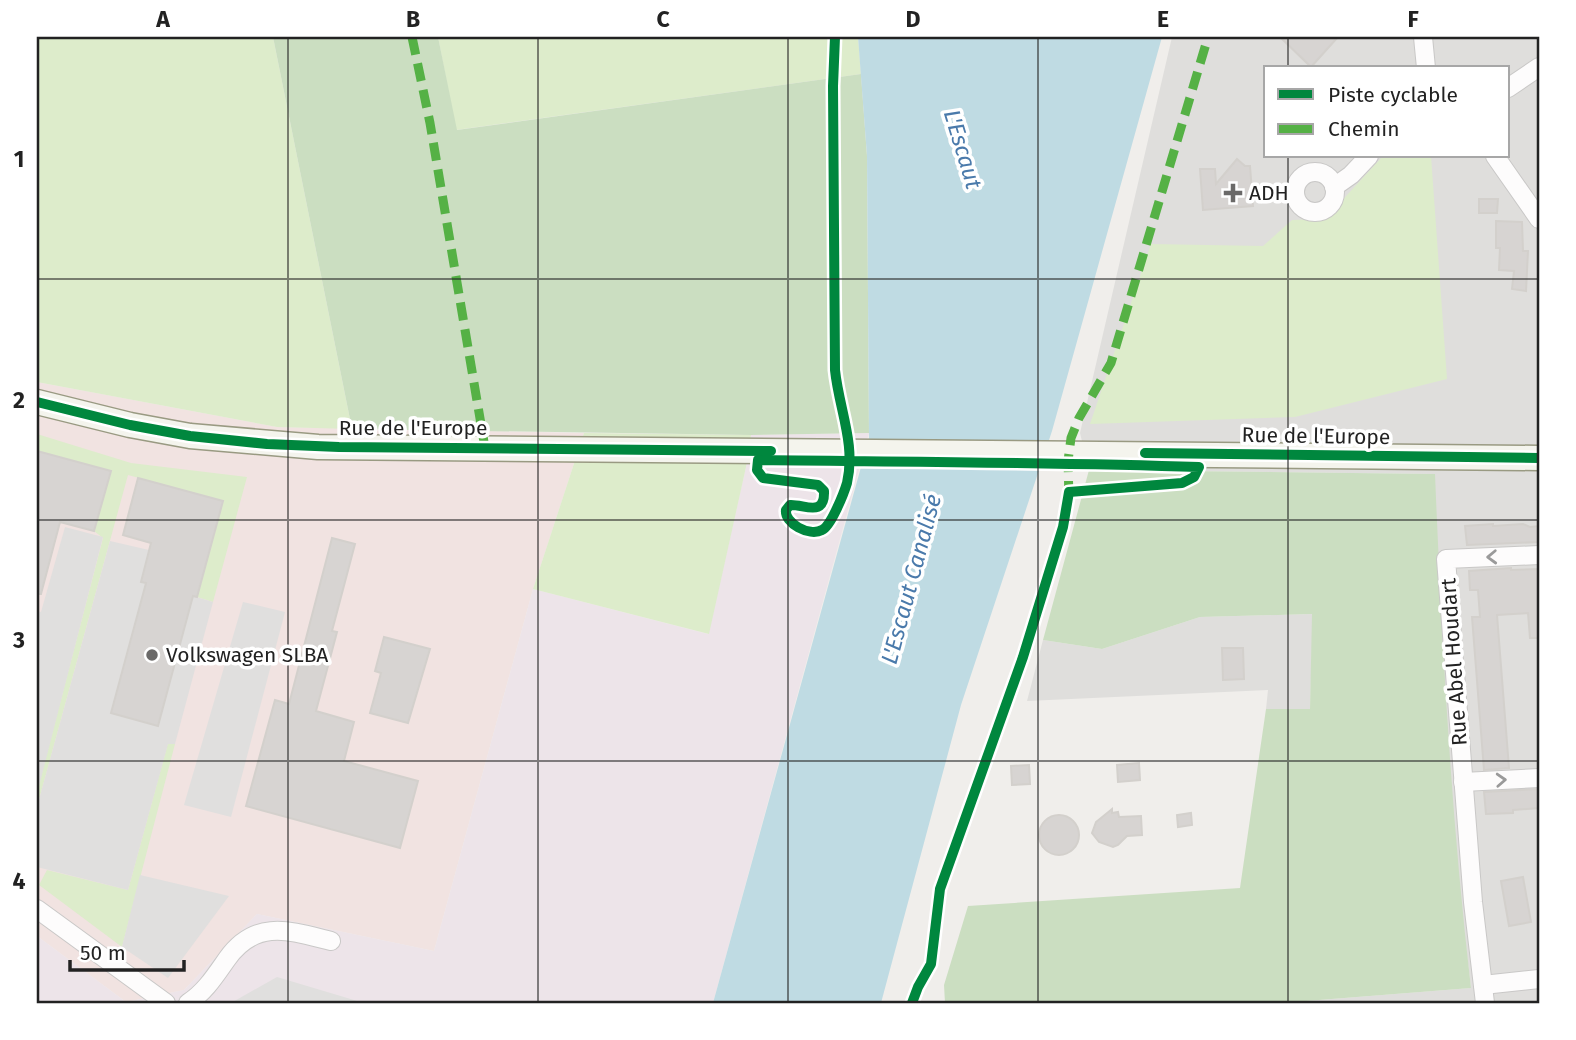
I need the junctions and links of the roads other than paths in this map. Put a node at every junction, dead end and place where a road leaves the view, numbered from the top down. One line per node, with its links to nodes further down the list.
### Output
1 (1423, 37): 2 (street)
2 (1426, 66)
3 (1539, 67): 4 (street)
4 (1510, 87)
5 (1367, 158): 7 (street)
6 (1496, 158): 8 (street)
7 (1334, 187)
8 (1539, 219)
9 (37, 402): 10 (street, Rue de l'Europe)
10 (1539, 458)
11 (1539, 555): 13 (street, Rue Abel Houdart, one-way to 13)
12 (1539, 778): 13 (street, one-way to 12)
13 (1463, 782): 17 (street, Rue Abel Houdart)
14 (37, 909): 18 (street)
15 (331, 941): 19 (street)
16 (1539, 979): 17 (street)
17 (1484, 994)
18 (166, 1003)
19 (188, 1003)

